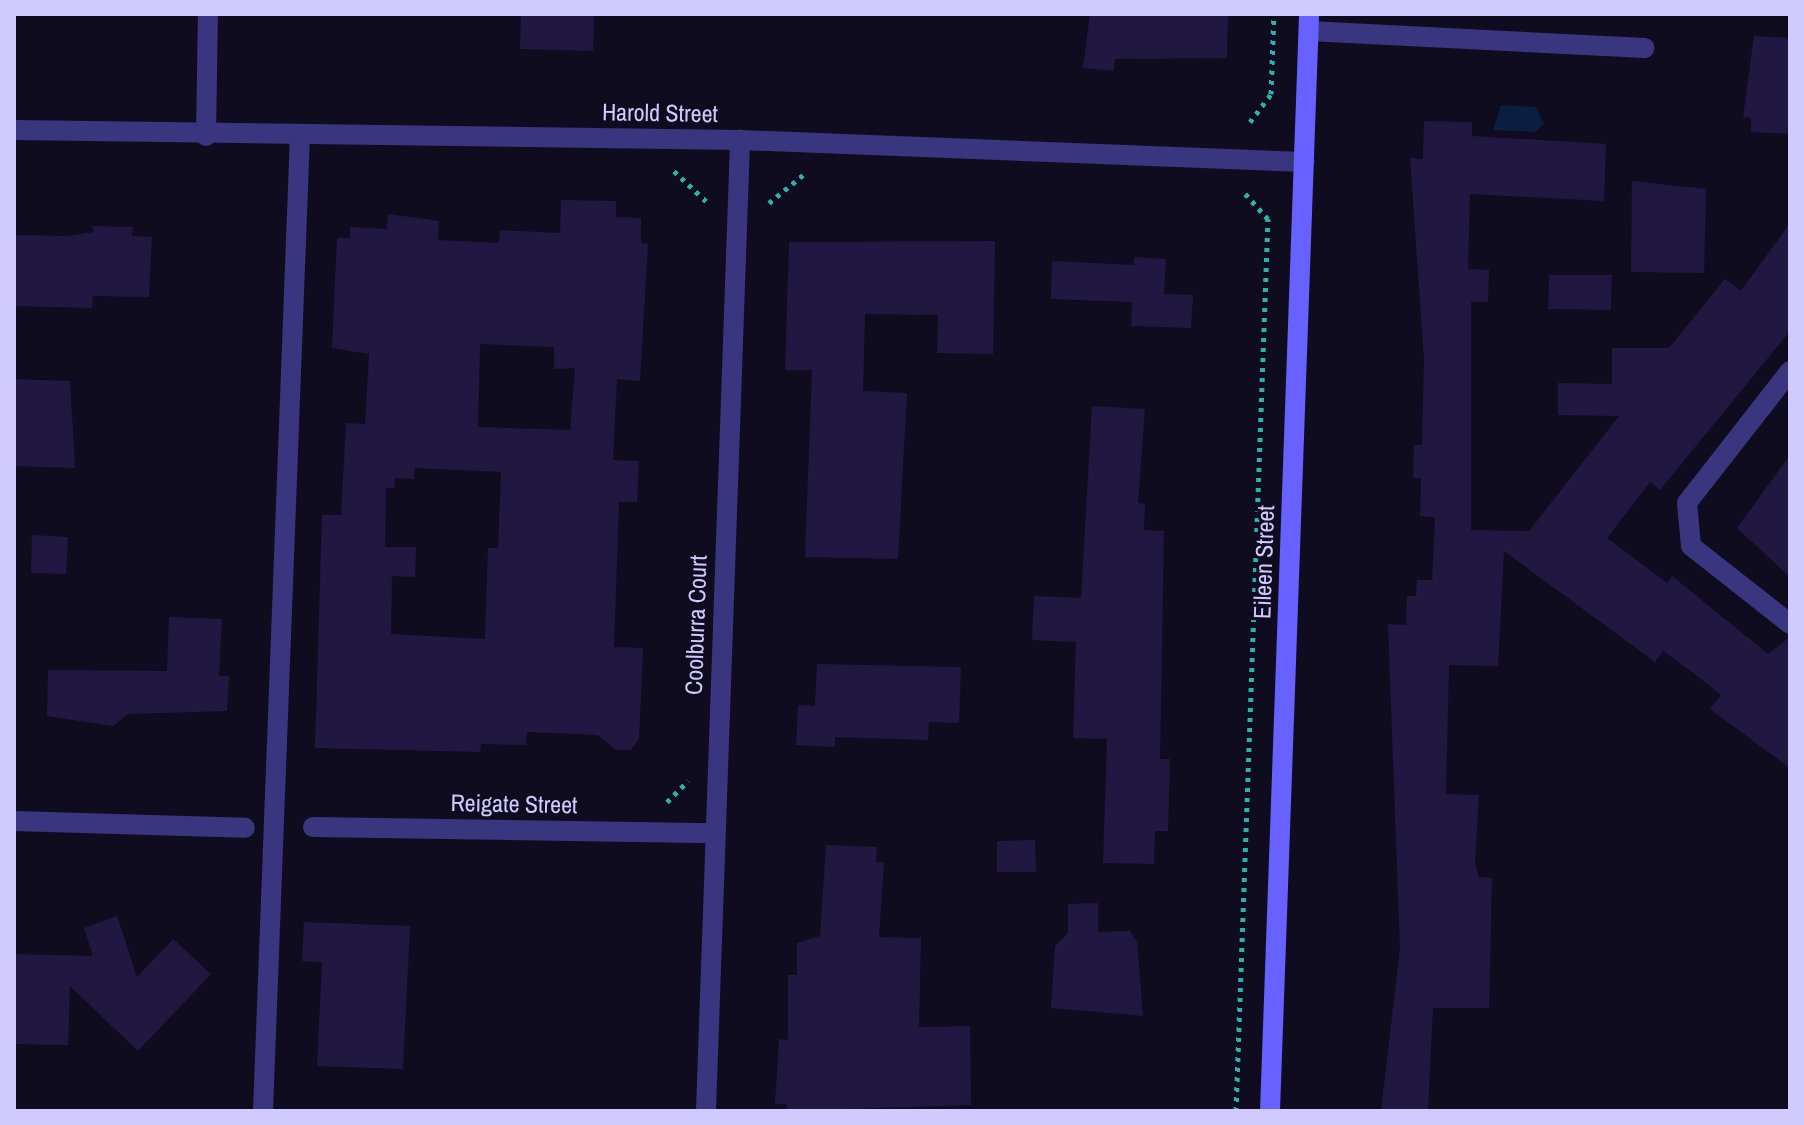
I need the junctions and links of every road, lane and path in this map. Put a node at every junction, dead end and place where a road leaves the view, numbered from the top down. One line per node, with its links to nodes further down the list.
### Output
1 (208, 14): 7 (street)
2 (1274, 14): 5 (path)
3 (1309, 22): 4 (street); 10 (street, Eileen Street)
4 (1645, 48)
5 (1250, 122)
6 (14, 130): 7 (street, Harold Street)
7 (206, 136): 8 (street, Harold Street)
8 (300, 136): 9 (street, Harold Street); 20 (street)
9 (740, 140): 10 (street, Harold Street); 19 (street, Coolburra Court)
10 (1305, 162): 23 (street, Eileen Street)
11 (818, 172): 13 (path)
12 (1234, 188): 22 (path)
13 (765, 211)
14 (1790, 371): 15 (street)
15 (1790, 624)
16 (14, 821): 18 (street)
17 (313, 827): 19 (street, Reigate Street)
18 (245, 828)
19 (714, 833): 21 (street, Coolburra Court)
20 (263, 1111)
21 (706, 1111)
22 (1236, 1111)
23 (1270, 1111)

